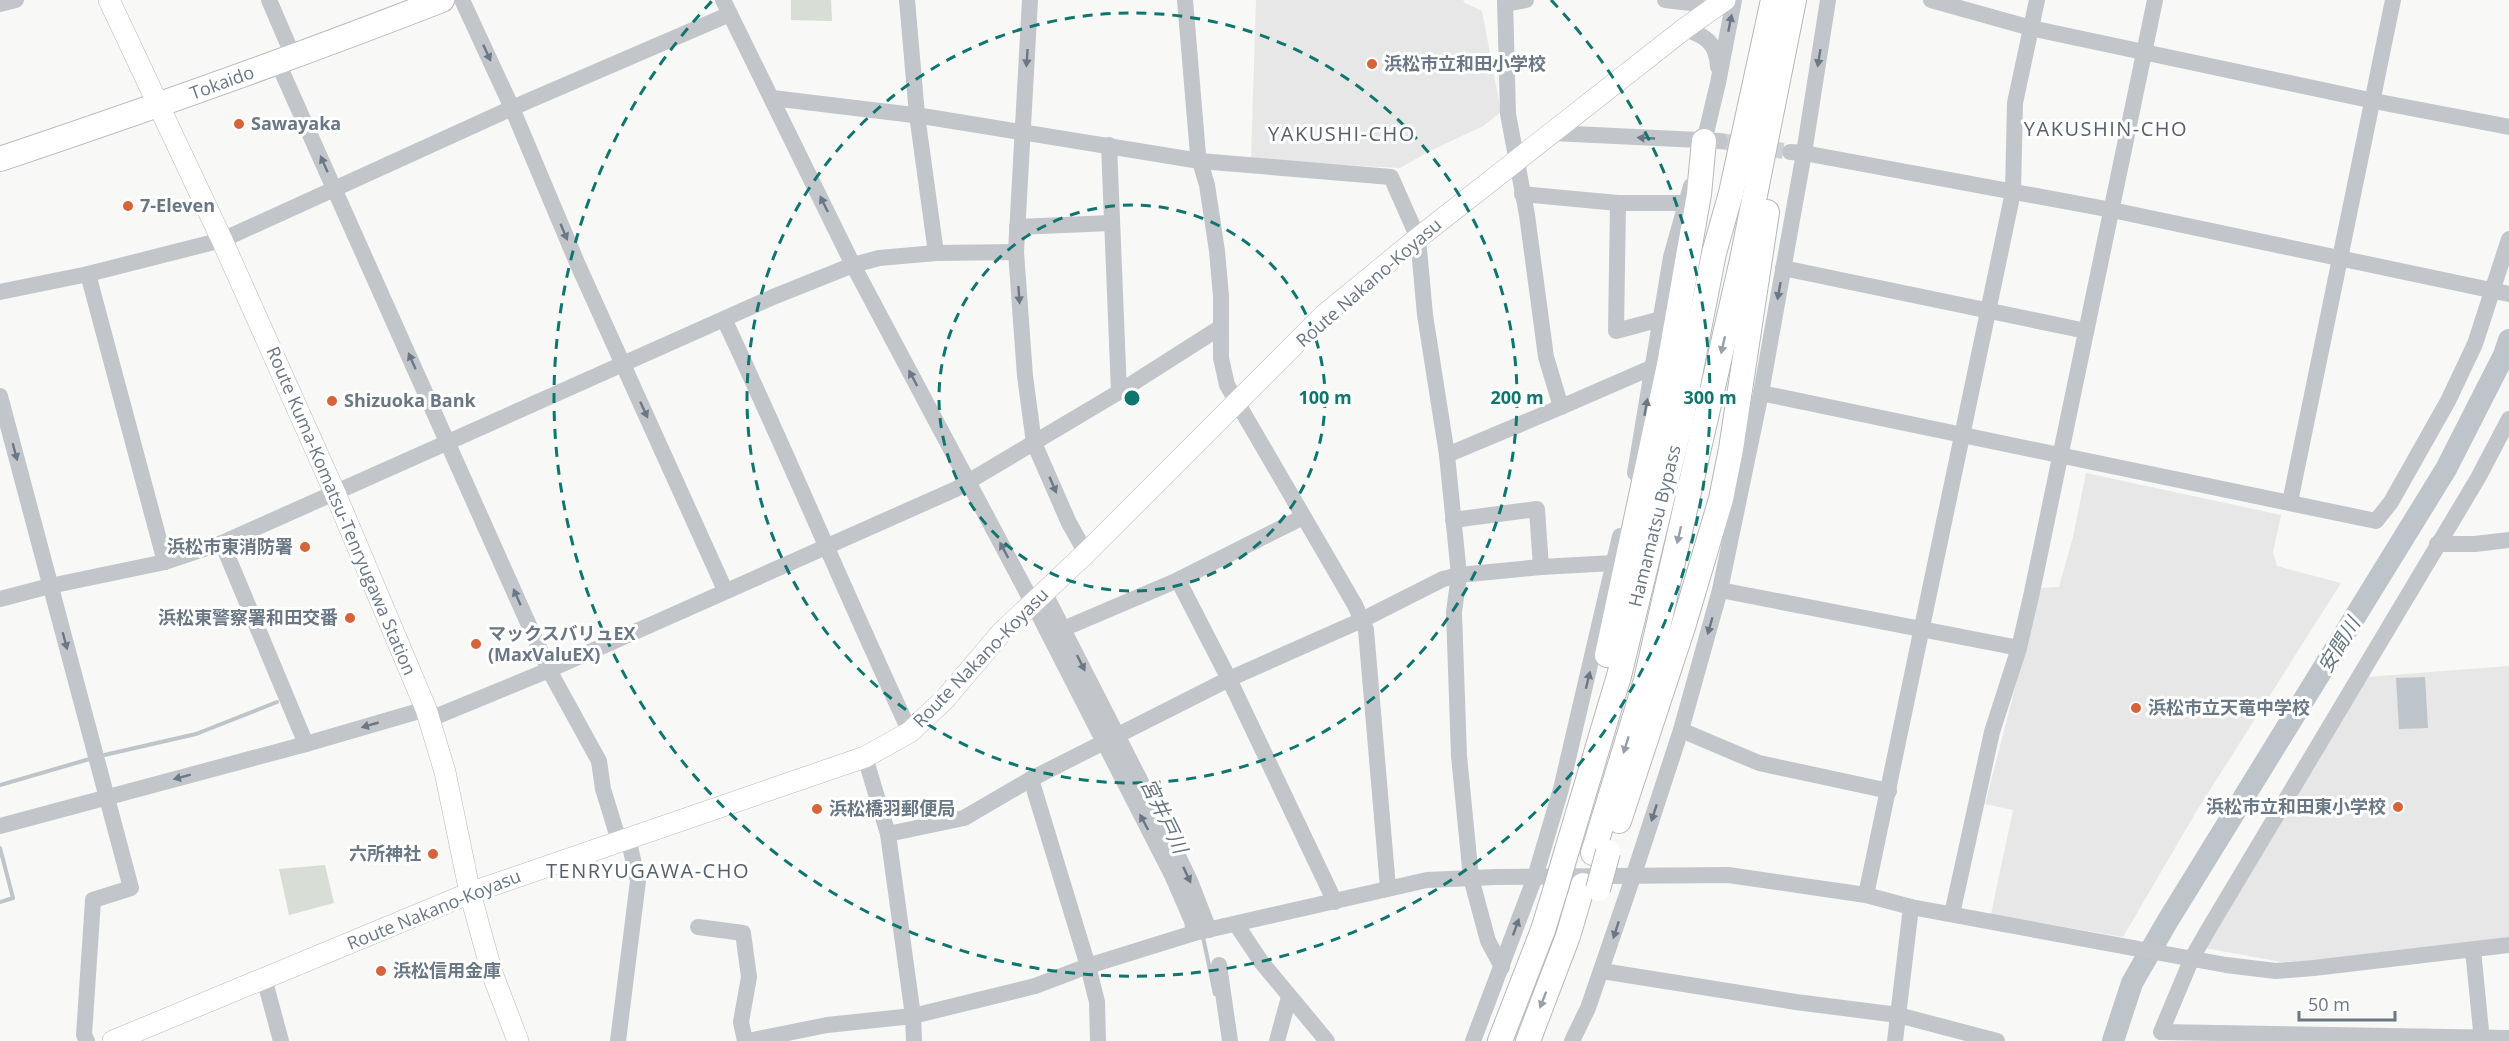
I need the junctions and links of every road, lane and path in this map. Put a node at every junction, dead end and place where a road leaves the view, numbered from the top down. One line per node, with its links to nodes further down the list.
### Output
1 (16, 0): 19 (street)
2 (109, 0): 30 (main road, Route Kuma-Komatsu-Tenryugawa Station)
3 (269, 0): 26 (street)
4 (442, 0): 26 (highway, Tokaido)
5 (462, 0): 31 (street, one-way to 31)
6 (907, 0): 32 (street)
7 (1030, 0): 34 (street, one-way to 34)
8 (1185, 0): 40 (street)
9 (1526, 0): 18 (street)
10 (1665, 0): 21 (street)
11 (1734, 0): 27 (street, one-way to 11)
12 (1756, 0): 55 (highway)
13 (1828, 0): 38 (street, one-way to 38)
14 (1930, 0): 24 (street)
15 (2037, 0): 24 (street)
16 (2155, 0): 25 (street)
17 (2393, 0): 29 (street)
18 (1505, 2): 41 (street)
19 (0, 4)
20 (1786, 4): 55 (highway, Hamamatsu Bypass); 83 (highway); 122 (highway, Hamamatsu Bypass, one-way to 122)
21 (1716, 6): 23 (main road, Route Nakano-Koyasu)
22 (726, 7): 28 (street); 31 (street)
23 (1684, 28): 27 (street); 35 (main road, Route Nakano-Koyasu)
24 (2031, 28): 25 (street); 43 (street)
25 (2144, 51): 29 (street); 47 (street)
26 (286, 61): 30 (highway, Tokaido); 42 (street, one-way to 26)
27 (1718, 83): 36 (street)
28 (772, 98): 32 (street); 57 (street, one-way to 28)
29 (2374, 101): 33 (street); 56 (street)
30 (161, 106): 39 (highway, Tokaido); 52 (main road, Route Kuma-Komatsu-Tenryugawa Station)
31 (512, 108): 42 (street); 67 (street, one-way to 67)
32 (917, 115): 34 (street); 54 (street)
33 (2509, 127)
34 (1022, 131): 37 (street); 49 (street)
35 (1552, 133): 36 (street, one-way to 35); 41 (main road, Route Nakano-Koyasu)
36 (1712, 141): 46 (street); 121 (highway)
37 (1108, 146): 40 (street); 48 (street)
38 (1797, 152): 43 (street); 58 (street)
39 (0, 159)
40 (1200, 161): 50 (street); 65 (street)
41 (1515, 162): 44 (street); 50 (main road, Route Nakano-Koyasu)
42 (334, 188): 52 (street); 77 (street, one-way to 42)
43 (2013, 192): 47 (street); 62 (street)
44 (1522, 194): 45 (street); 73 (street)
45 (1618, 203): 46 (street); 64 (street)
46 (1685, 203): 64 (street)
47 (2112, 210): 56 (street); 66 (street)
48 (1111, 223): 49 (street); 69 (street)
49 (1017, 227): 53 (street)
50 (1418, 238): 72 (main road, Route Nakano-Koyasu); 80 (street)
51 (2509, 239): 61 (street)
52 (222, 240): 59 (street); 82 (main road, Route Kuma-Komatsu-Tenryugawa Station)
53 (1016, 252): 54 (street); 78 (street, one-way to 78)
54 (936, 253): 57 (street)
55 (1713, 253): 121 (highway, Hamamatsu Bypass)
56 (2341, 258): 61 (street); 84 (street)
57 (853, 265): 63 (street); 81 (street, one-way to 57)
58 (1783, 268): 62 (street); 70 (street, one-way to 70)
59 (88, 274): 60 (street); 92 (street)
60 (0, 292)
61 (2499, 292): 84 (street)
62 (1989, 310): 66 (street); 76 (street)
63 (724, 319): 67 (street); 90 (street)
64 (1661, 319): 68 (street)
65 (1221, 327): 69 (street); 72 (street)
66 (2086, 331): 79 (street)
67 (622, 364): 77 (street); 99 (street, one-way to 99)
68 (1653, 367): 73 (street); 93 (street, one-way to 68)
69 (1119, 392): 78 (street)
70 (1761, 393): 75 (street); 76 (street)
71 (0, 396): 98 (street, one-way to 98)
72 (1238, 402): 85 (street); 91 (main road, Route Nakano-Koyasu)
73 (1561, 407): 80 (street)
74 (2509, 419): 89 (street)
75 (1753, 434): 83 (street); 94 (street)
76 (1963, 434): 79 (street); 105 (street)
77 (448, 442): 82 (street); 107 (street, one-way to 77)
78 (1034, 443): 81 (street); 91 (street, one-way to 91)
79 (2061, 454): 84 (street); 106 (street)
80 (1447, 455): 86 (street)
81 (967, 482): 90 (street); 101 (street, one-way to 81)
82 (335, 493): 88 (street); 109 (main road, Route Kuma-Komatsu-Tenryugawa Station)
83 (1713, 498): 94 (street); 122 (highway)
84 (2290, 502)
85 (1303, 517): 97 (street); 103 (street)
86 (1453, 520): 95 (street); 96 (street)
87 (2509, 540): 89 (street)
88 (222, 543): 92 (street); 113 (street)
89 (2437, 544): 137 (street)
90 (825, 546): 99 (street); 111 (street)
91 (1086, 553): 101 (main road, Route Nakano-Koyasu)
92 (165, 562): 98 (street)
93 (1614, 563): 95 (street); 125 (street, one-way to 93)
94 (1725, 565): 100 (street)
95 (1541, 567): 96 (street)
96 (1459, 575): 103 (street); 124 (street)
97 (1178, 580): 104 (street); 108 (street)
98 (50, 585): 102 (street); 117 (street, one-way to 117)
99 (725, 590): 107 (street)
100 (1720, 590): 105 (street); 110 (street, one-way to 110)
101 (1038, 597): 104 (street); 111 (main road, Route Nakano-Koyasu); 112 (street)
102 (0, 599)
103 (1362, 620): 108 (street); 126 (street)
104 (1064, 629): 112 (street, one-way to 112)
105 (1923, 629): 106 (street); 116 (street)
106 (2019, 648): 131 (street)
107 (549, 670): 109 (street); 120 (street)
108 (1229, 679): 112 (street); 129 (street)
109 (428, 714): 113 (street, one-way to 113); 127 (main road, Route Kuma-Komatsu-Tenryugawa Station)
110 (1681, 730): 116 (street); 123 (street, one-way to 123)
111 (910, 732): 114 (main road, Route Nakano-Koyasu)
112 (1111, 740): 115 (street); 134 (street)
113 (306, 744): 117 (street, one-way to 117)
114 (865, 757): 119 (street); 120 (main road, Route Nakano-Koyasu)
115 (1031, 779): 119 (street); 139 (street)
116 (1889, 791): 128 (street)
117 (106, 798): 118 (street); 150 (street)
118 (0, 826)
119 (888, 834): 145 (street)
120 (623, 840): 127 (main road, Route Nakano-Koyasu); 154 (street)
121 (1562, 851): 125 (highway)
122 (1601, 853): 163 (highway, one-way to 163, bridge)
123 (1634, 874): 125 (street); 128 (street); 141 (street, one-way to 141)
124 (1471, 878): 125 (street); 126 (street); 140 (street)
125 (1546, 886): 140 (street, one-way to 125); 162 (highway)
126 (1388, 888): 129 (street)
127 (470, 893): 142 (main road, Route Nakano-Koyasu); 153 (main road, Route Kuma-Komatsu-Tenryugawa Station)
128 (1866, 895): 130 (street)
129 (1335, 902): 132 (street)
130 (1911, 907): 131 (street); 144 (street)
131 (1952, 914): 137 (street)
132 (1236, 924): 134 (street); 143 (street)
133 (698, 927): 155 (street)
134 (1201, 932): 139 (street)
135 (2509, 945): 136 (street)
136 (2473, 950): 137 (street); 149 (street)
137 (2190, 958): 146 (street)
138 (1219, 965): 158 (street)
139 (1088, 966): 145 (street); 157 (street)
140 (1502, 967): 161 (street)
141 (1602, 971): 144 (street); 164 (street)
142 (264, 978): 151 (main road, Route Nakano-Koyasu); 152 (street)
143 (1289, 997): 159 (street); 160 (street)
144 (1898, 1015): 165 (street); 166 (street)
145 (913, 1016): 155 (street); 156 (street)
146 (2158, 1036): 147 (street)
147 (2316, 1038): 149 (street)
148 (2509, 1038): 149 (street)
149 (2483, 1040)
150 (87, 1041)
151 (113, 1041)
152 (281, 1041)
153 (518, 1041)
154 (618, 1041)
155 (747, 1041)
156 (914, 1041)
157 (1098, 1041)
158 (1230, 1041)
159 (1277, 1041)
160 (1327, 1041)
161 (1473, 1041)
162 (1500, 1041)
163 (1528, 1041)
164 (1572, 1041)
165 (1895, 1041)
166 (1997, 1041)

